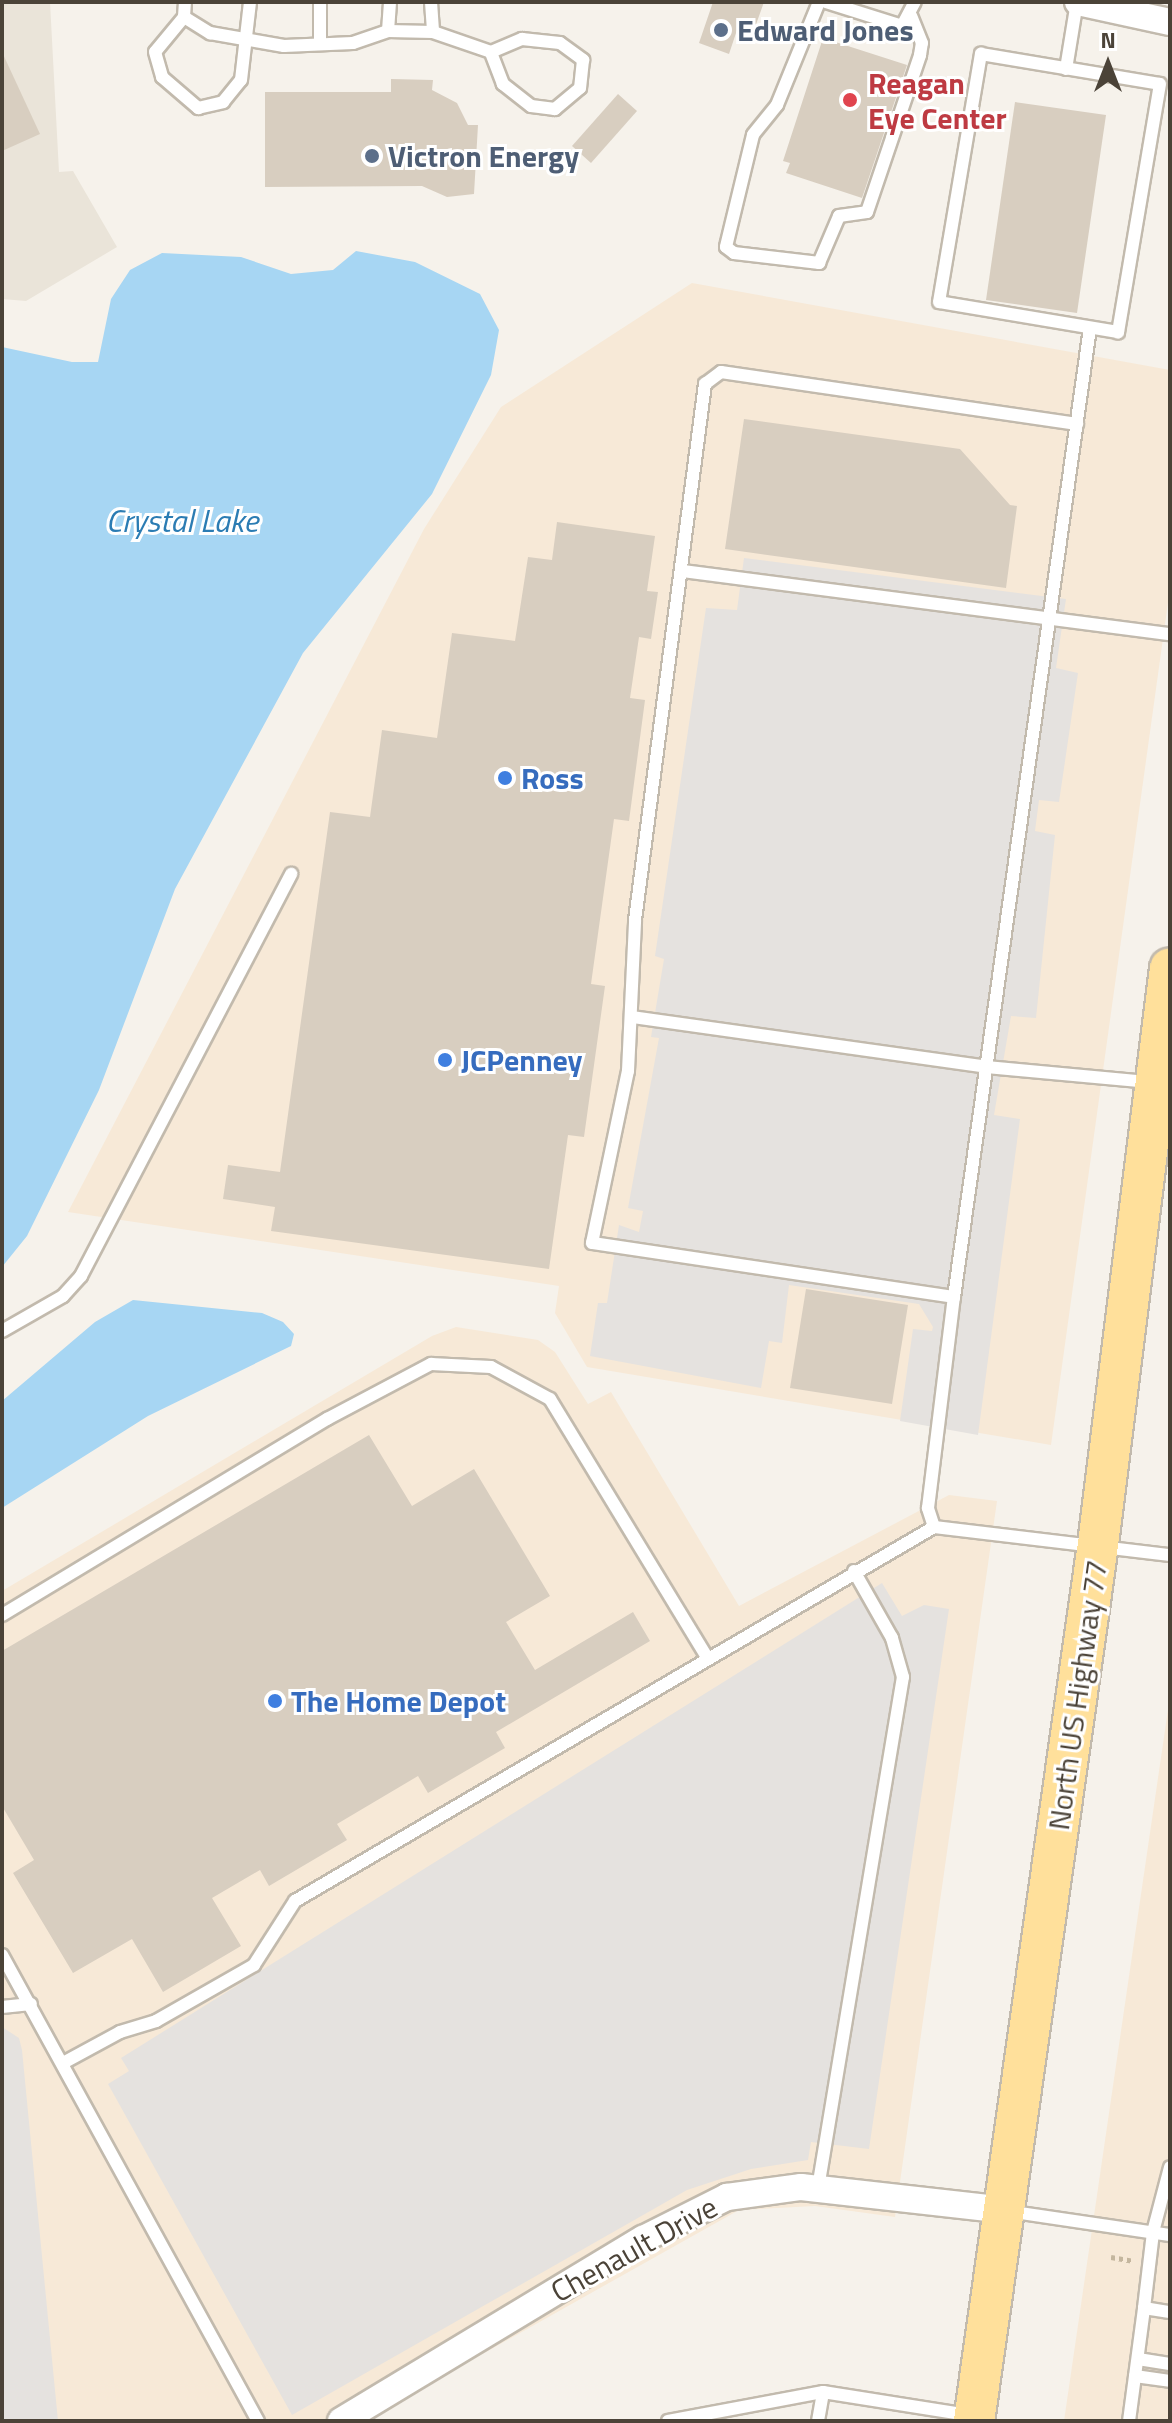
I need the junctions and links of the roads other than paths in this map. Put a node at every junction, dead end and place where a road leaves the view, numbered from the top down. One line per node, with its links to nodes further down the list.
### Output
1 (185, 2): 11 (lane)
2 (250, 2): 15 (lane)
3 (320, 2): 16 (lane)
4 (390, 2): 13 (lane)
5 (431, 2): 14 (lane)
6 (819, 2): 10 (lane)
7 (826, 2): 10 (lane)
8 (915, 2): 10 (lane)
9 (1077, 2): 12 (street); 18 (lane)
10 (911, 16)
11 (184, 17): 15 (lane); 15 (lane)
12 (1170, 22)
13 (388, 31): 14 (lane); 16 (lane)
14 (433, 32): 17 (lane)
15 (250, 40): 16 (lane)
16 (320, 44)
17 (491, 52): 17 (lane)
18 (1066, 69): 19 (lane); 19 (lane)
19 (1090, 328): 20 (lane)
20 (1077, 424): 21 (lane); 22 (lane)
21 (683, 571): 22 (lane); 26 (lane)
22 (1048, 619): 23 (lane); 27 (lane)
23 (1170, 634)
24 (291, 874): 30 (lane)
25 (1170, 968): 28 (main road, North US Highway 77)
26 (632, 1017): 27 (lane); 29 (lane)
27 (987, 1067): 28 (lane); 29 (lane)
28 (1162, 1083): 32 (main road, North US Highway 77)
29 (954, 1297): 31 (lane)
30 (2, 1331)
31 (934, 1527): 32 (lane); 34 (lane)
32 (1098, 1544): 33 (lane); 43 (main road, North US Highway 77)
33 (1170, 1555)
34 (854, 1571): 36 (lane); 42 (lane)
35 (2, 1615): 36 (lane)
36 (707, 1657): 40 (lane)
37 (2, 1955): 38 (lane)
38 (31, 2004): 39 (lane); 40 (lane)
39 (2, 2007)
40 (63, 2063): 54 (lane)
41 (1170, 2167): 44 (lane)
42 (818, 2188): 43 (street, Chenault Drive); 55 (street, Chenault Drive)
43 (1006, 2210): 44 (lane); 53 (main road, North US Highway 77)
44 (1153, 2232): 45 (lane); 46 (lane)
45 (1170, 2235)
46 (1144, 2308): 47 (lane); 48 (lane)
47 (1170, 2312)
48 (1138, 2359): 49 (lane); 50 (lane)
49 (1170, 2364)
50 (1135, 2376): 51 (lane); 58 (lane)
51 (1170, 2381)
52 (823, 2392): 53 (lane); 56 (lane); 57 (lane)
53 (975, 2418)
54 (258, 2421)
55 (341, 2421)
56 (668, 2421)
57 (818, 2421)
58 (1129, 2421)

